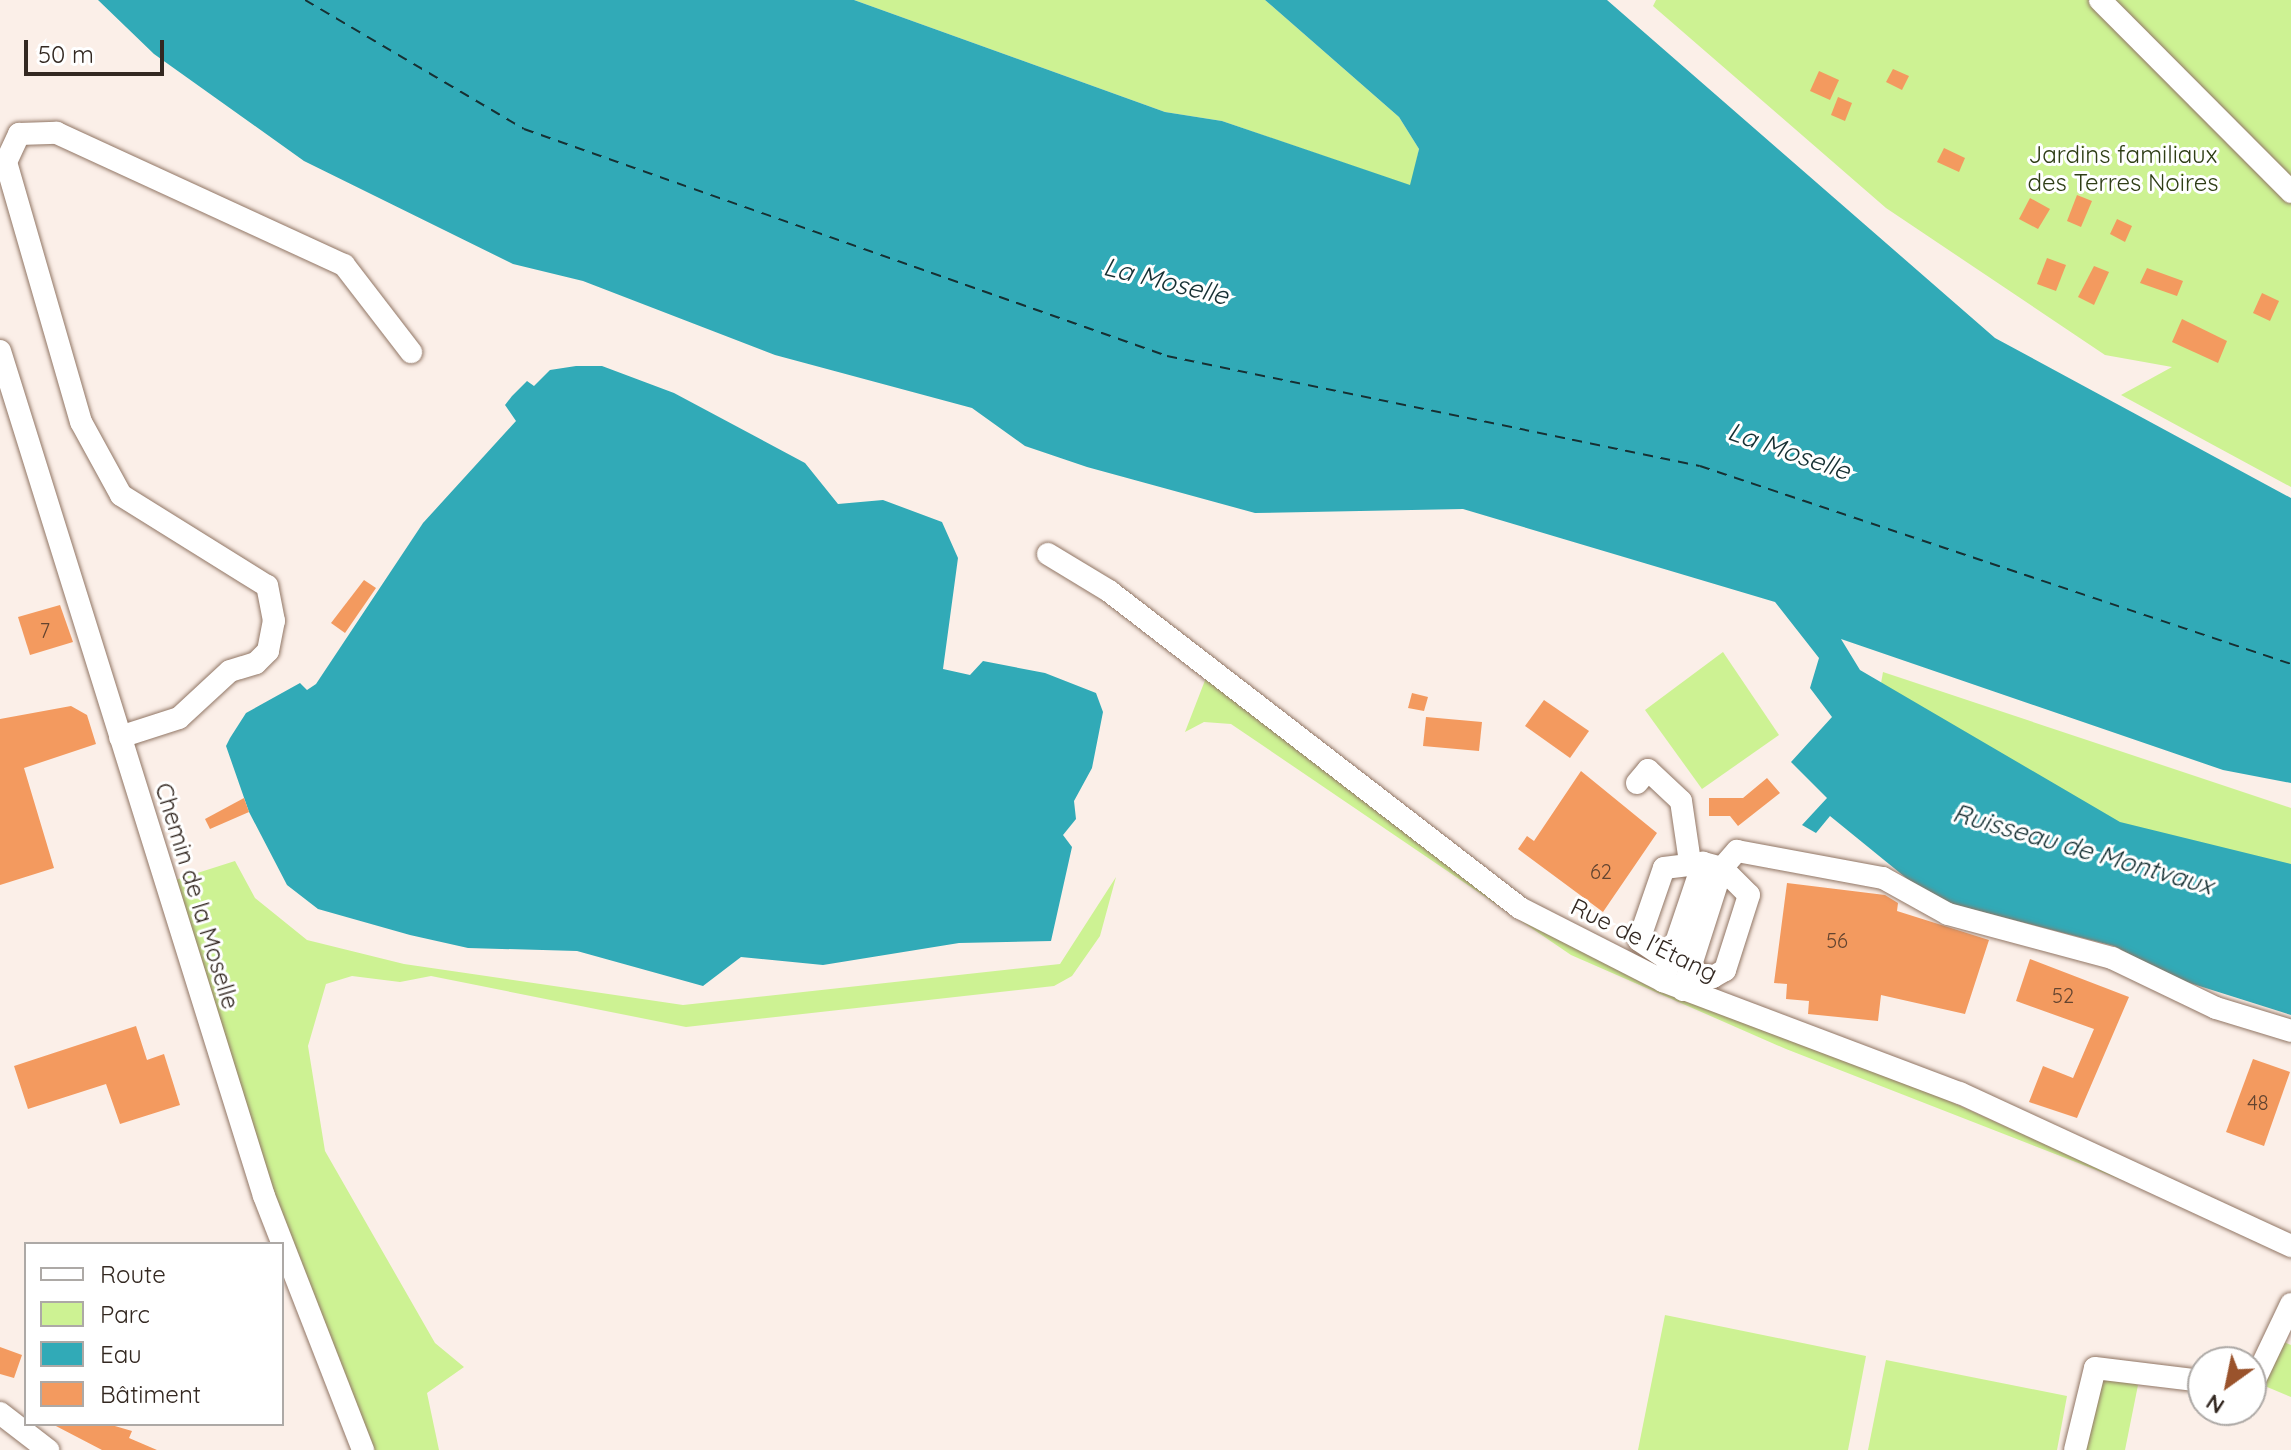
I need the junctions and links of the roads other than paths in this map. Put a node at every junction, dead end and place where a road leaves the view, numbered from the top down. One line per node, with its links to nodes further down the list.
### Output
1 (2100, 0): 2 (street)
2 (2291, 192)
3 (0, 351): 6 (street, Chemin de la Moselle)
4 (411, 352): 6 (street)
5 (1048, 554): 9 (street, Rue de l'Étang)
6 (120, 737): 11 (street, Chemin de la Moselle)
7 (1637, 783): 8 (street)
8 (1705, 864): 9 (street); 9 (street); 9 (street); 10 (street)
9 (1677, 976): 12 (street, Rue de l'Étang)
10 (2291, 1031)
11 (282, 1242)
12 (2291, 1246)
13 (284, 1247): 19 (street, Chemin de la Moselle)
14 (2291, 1304): 15 (street)
15 (2267, 1354)
16 (2187, 1379): 20 (street)
17 (0, 1413): 18 (street)
18 (38, 1447)
19 (363, 1450)
20 (2075, 1450)

